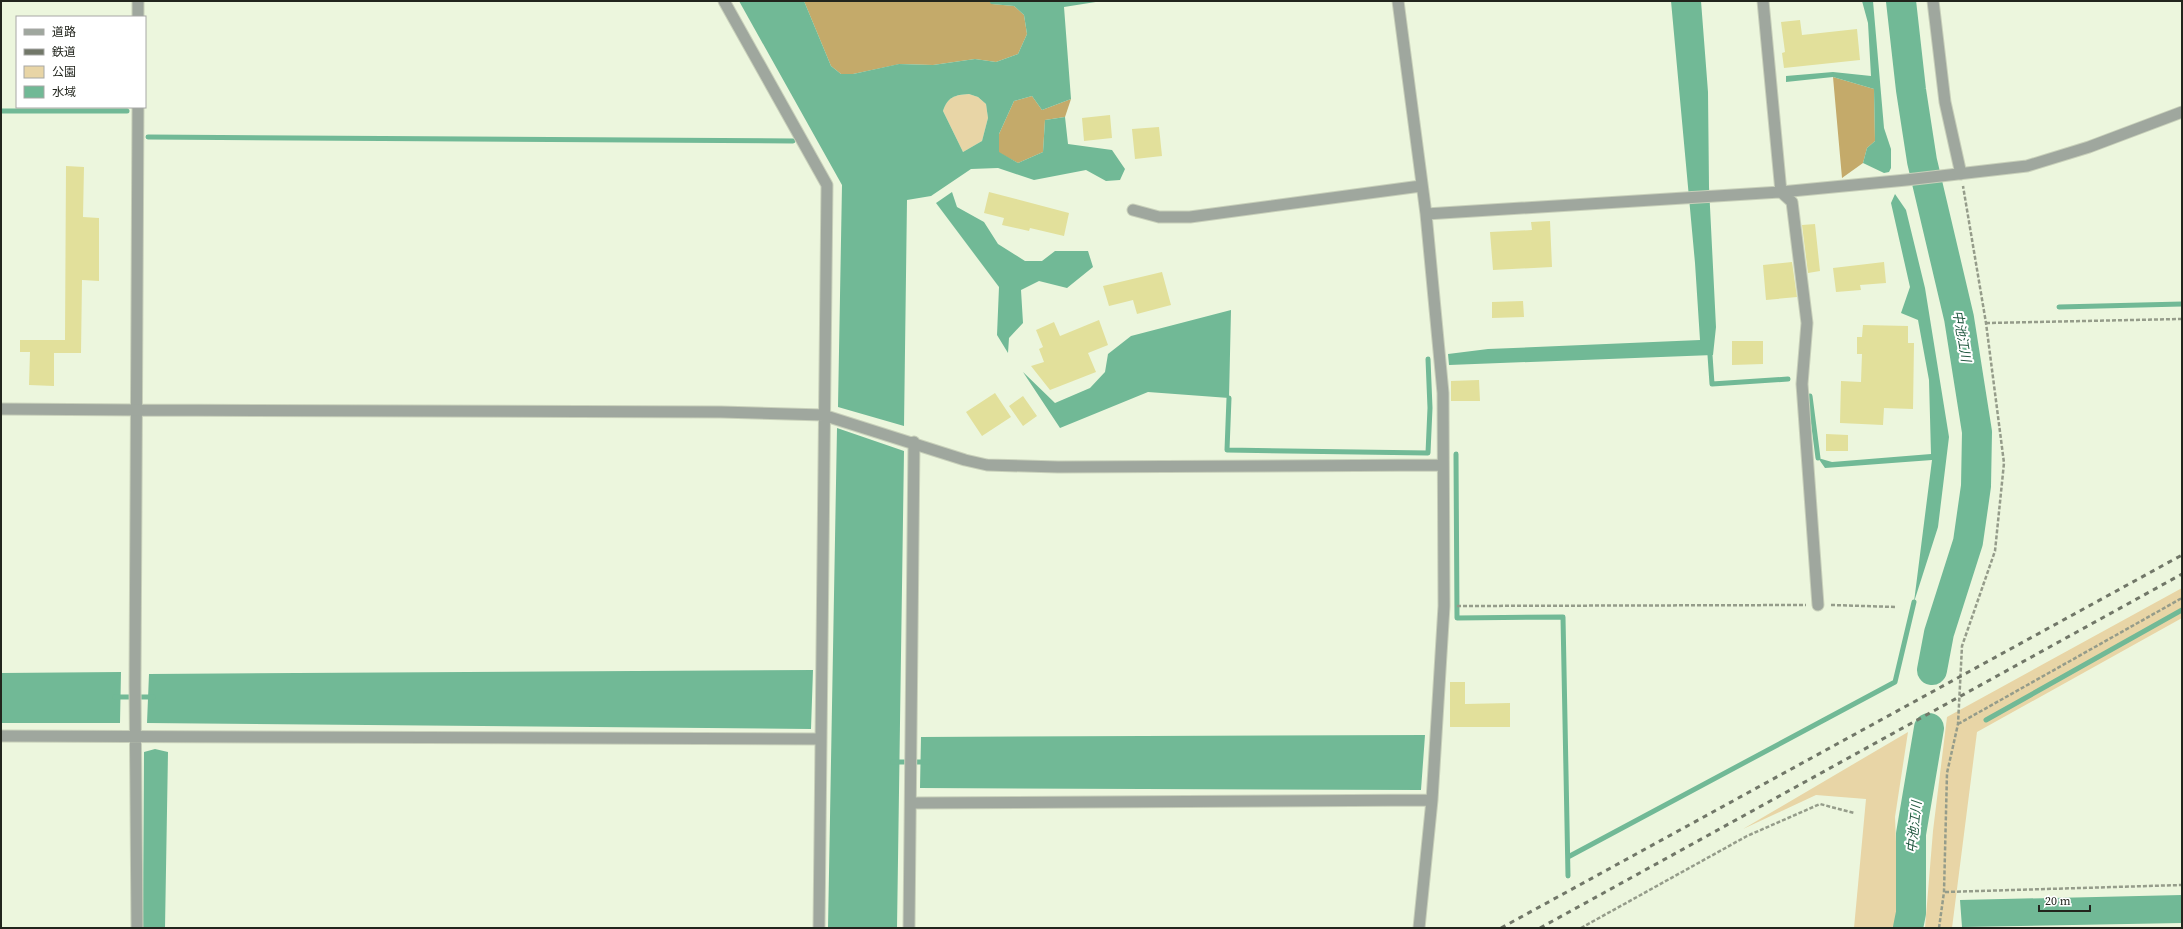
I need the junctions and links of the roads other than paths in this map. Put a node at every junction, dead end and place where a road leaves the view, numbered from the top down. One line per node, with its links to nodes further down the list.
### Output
1 (138, 1): 6 (street)
2 (724, 1): 16 (street)
3 (1398, 1): 10 (street)
4 (1763, 1): 11 (street)
5 (1933, 1): 9 (street)
6 (138, 16)
7 (138, 108): 15 (street)
8 (2182, 112): 9 (street)
9 (1961, 174): 11 (street)
10 (1421, 186): 12 (street); 13 (street)
11 (1781, 192): 13 (street); 19 (street)
12 (1133, 210)
13 (1426, 214): 18 (street)
14 (1, 409): 15 (street)
15 (138, 410): 16 (street); 21 (street)
16 (823, 415): 17 (street); 22 (street)
17 (914, 442): 18 (street); 24 (street)
18 (1442, 465): 23 (street)
19 (1818, 605)
20 (1, 736): 21 (street)
21 (136, 738): 22 (street); 25 (street)
22 (821, 739): 26 (street)
23 (1432, 800): 24 (street); 28 (street)
24 (911, 803): 27 (street)
25 (137, 928)
26 (819, 928)
27 (909, 928)
28 (1419, 928)

